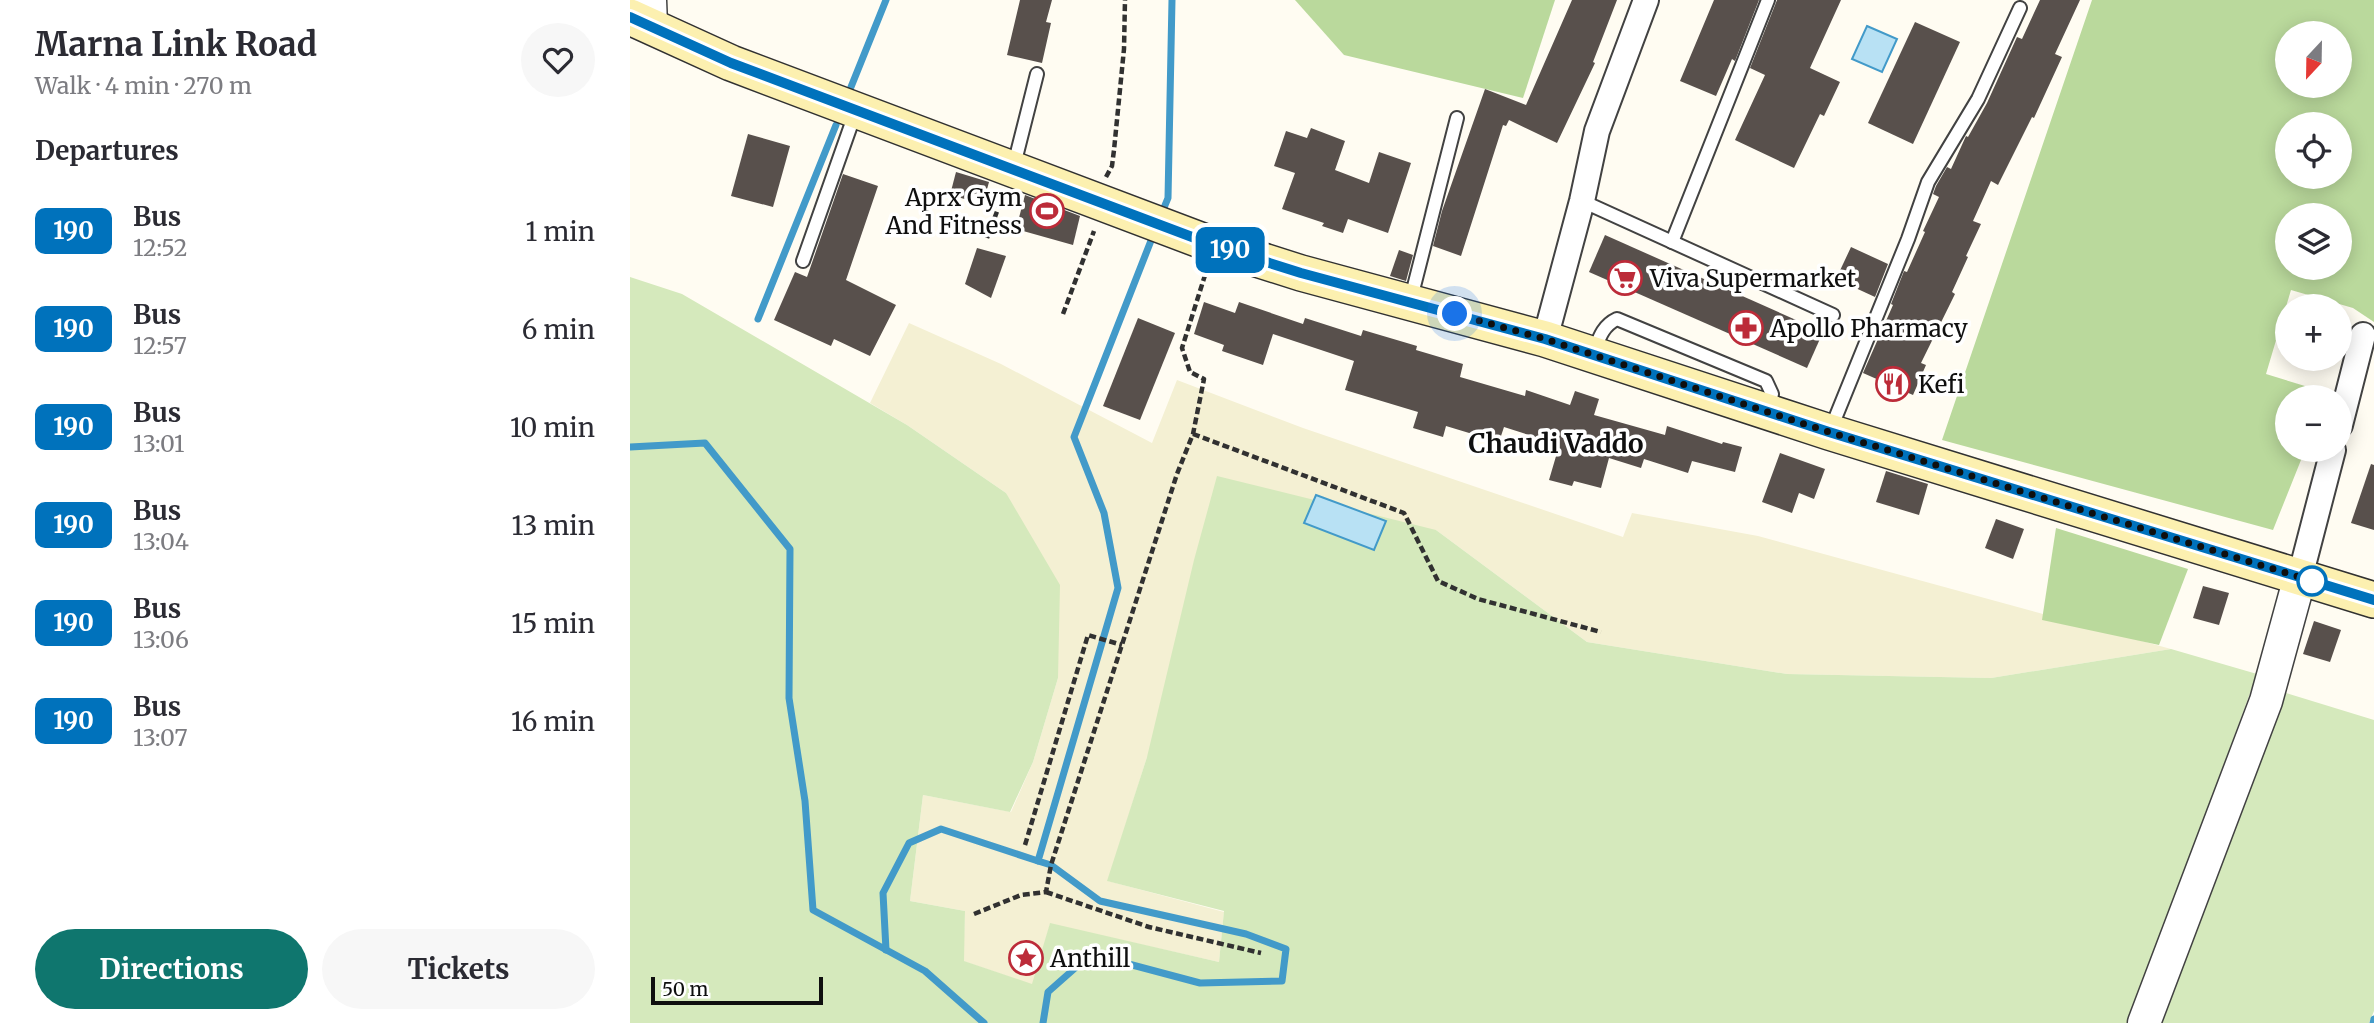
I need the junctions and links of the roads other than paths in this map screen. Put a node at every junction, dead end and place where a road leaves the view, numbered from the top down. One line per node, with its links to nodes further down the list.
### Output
1 (1646, 0): 9 (street)
2 (1768, 0): 10 (lane)
3 (2020, 8): 17 (lane)
4 (644, 14): 6 (main road)
5 (1037, 74): 8 (lane)
6 (856, 110): 8 (main road); 11 (lane)
7 (1457, 118): 12 (lane)
8 (1013, 169): 12 (main road)
9 (1582, 201): 10 (lane); 15 (street)
10 (1672, 242): 13 (lane)
11 (803, 261)
12 (1410, 302): 15 (main road)
13 (1833, 315)
14 (2363, 335): 16 (street)
15 (1545, 339): 17 (main road)
16 (2350, 385)
17 (1829, 432): 19 (main road)
18 (2330, 462): 19 (street)
19 (2300, 577): 20 (main road); 21 (street)
20 (2374, 600)
21 (2144, 1023)

